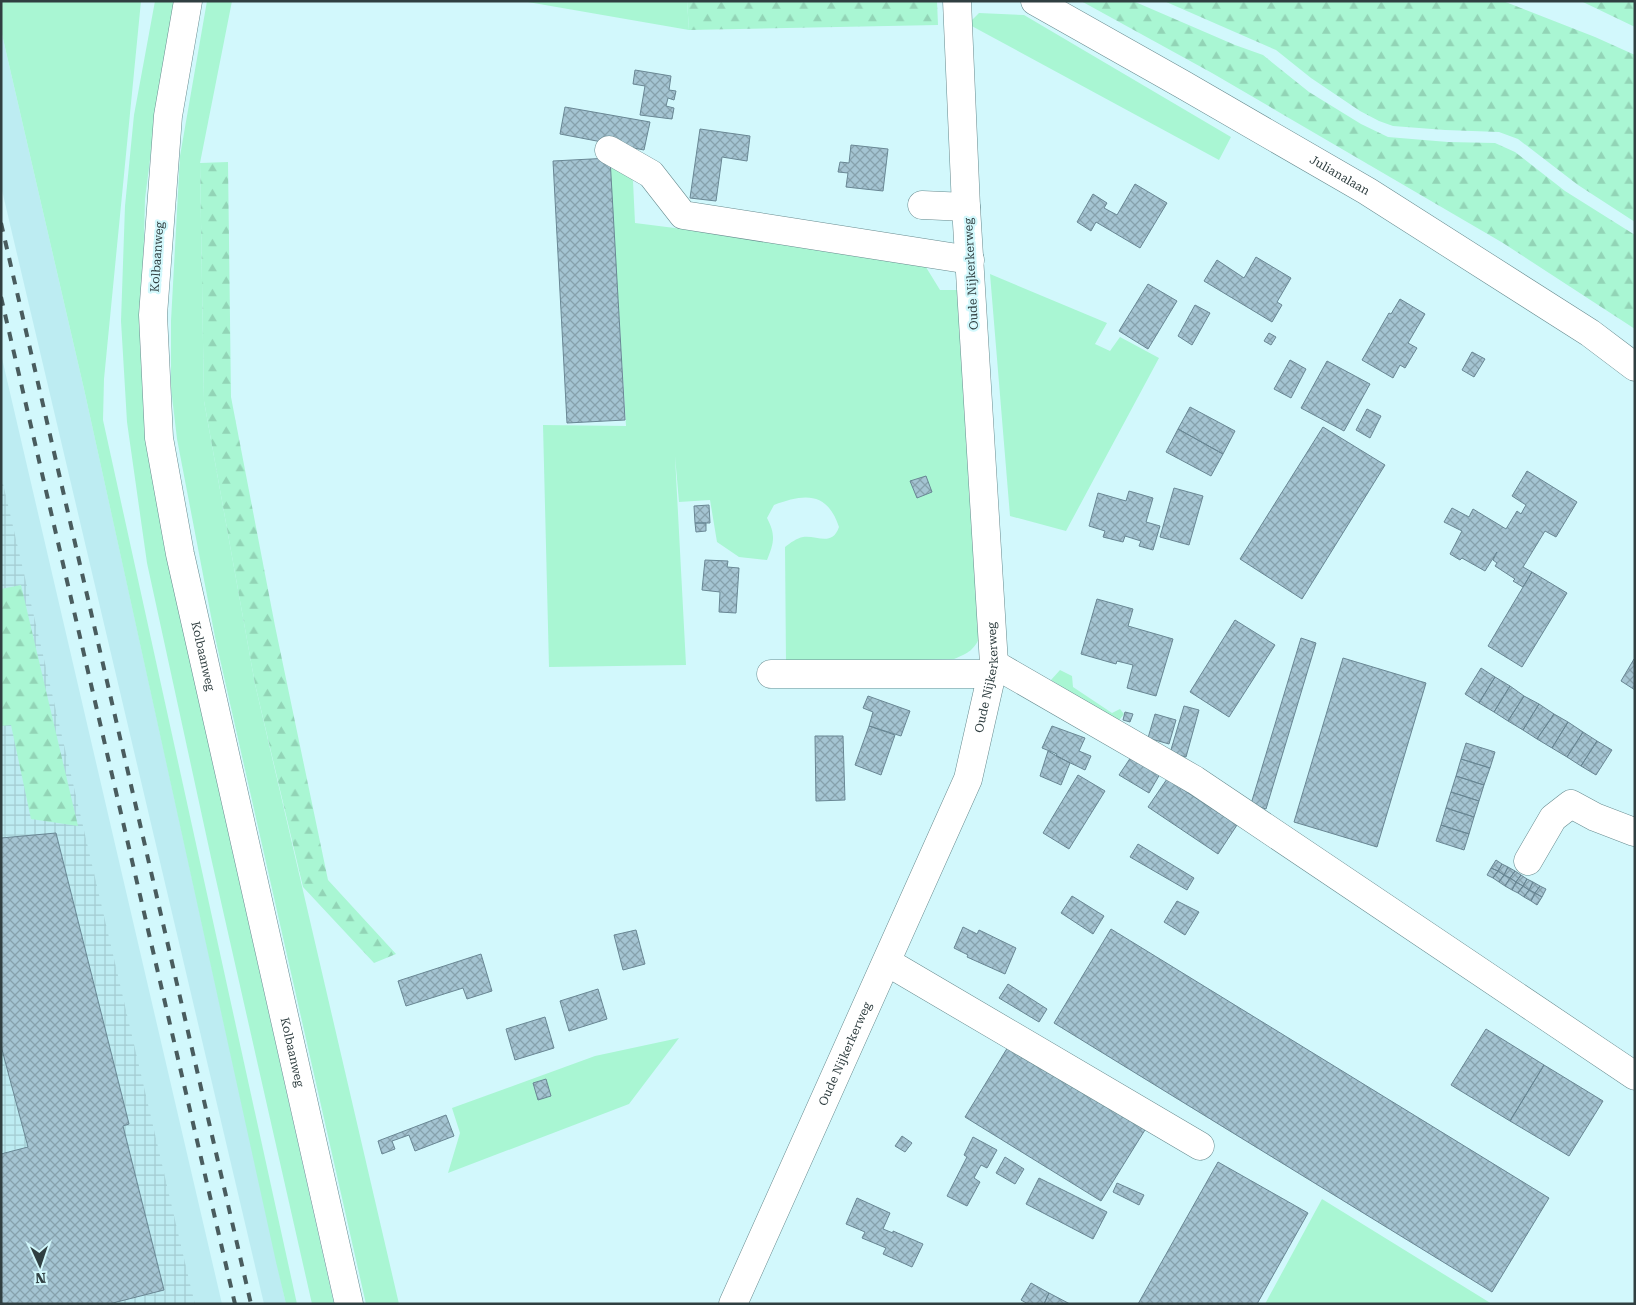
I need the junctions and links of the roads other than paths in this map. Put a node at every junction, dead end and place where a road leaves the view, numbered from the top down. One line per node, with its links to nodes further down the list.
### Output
1 (188, 1): 16 (street, Kolbaanweg)
2 (957, 1): 6 (street, Oude Nijkerkerweg)
3 (1035, 1): 8 (street, Julianalaan)
4 (609, 150): 7 (street)
5 (922, 205): 6 (street)
6 (966, 207): 7 (street, Oude Nijkerkerweg)
7 (970, 260): 9 (street, Oude Nijkerkerweg)
8 (1635, 367)
9 (993, 669): 10 (street); 13 (street, Oude Nijkerkerweg); 14 (street)
10 (770, 674)
11 (1635, 831): 12 (street)
12 (1528, 861)
13 (887, 962): 15 (street); 17 (street, Oude Nijkerkerweg)
14 (1635, 1076)
15 (1200, 1146)
16 (349, 1304)
17 (733, 1304)

